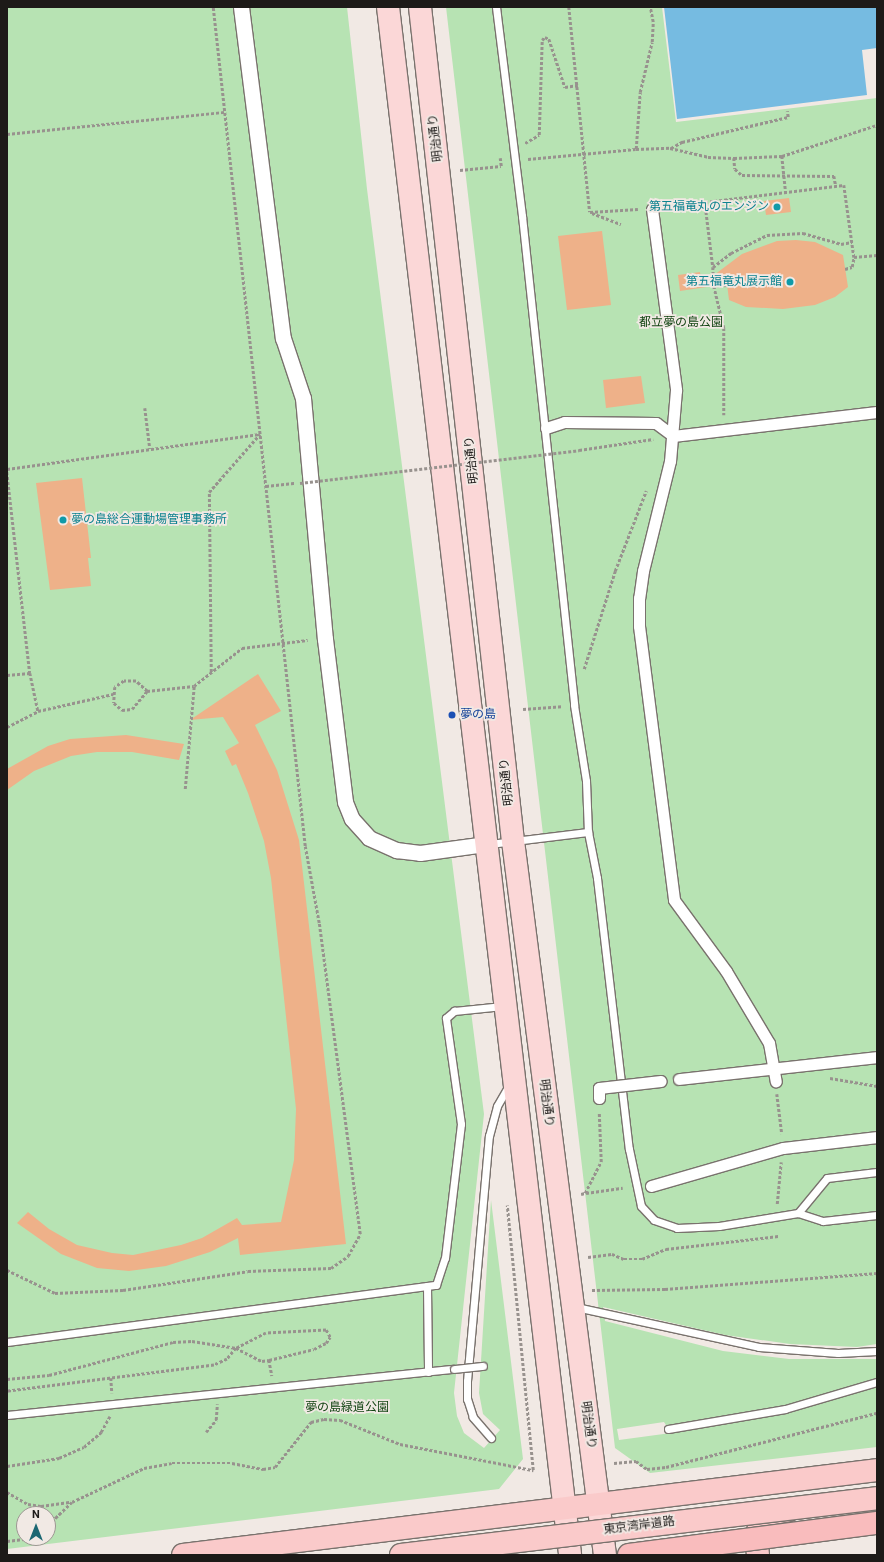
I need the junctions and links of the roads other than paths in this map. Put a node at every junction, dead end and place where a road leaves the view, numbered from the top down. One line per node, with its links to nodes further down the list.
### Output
1 (241, 7): 11 (street)
2 (388, 7): 11 (main road)
3 (420, 7): 10 (main road, 明治通り)
4 (496, 7): 7 (lane)
5 (652, 209): 8 (street)
6 (877, 412): 8 (street)
7 (546, 428): 8 (street); 9 (lane)
8 (673, 436): 14 (street)
9 (588, 832): 10 (lane); 23 (lane)
10 (513, 841): 11 (lane); 26 (main road, 明治通り)
11 (486, 844): 12 (main road)
12 (504, 1006): 16 (main road); 25 (lane)
13 (877, 1057): 14 (street)
14 (775, 1069): 15 (street); 18 (street)
15 (679, 1079)
16 (513, 1080): 34 (lane); 39 (main road)
17 (662, 1081): 19 (street, bridge)
18 (776, 1081)
19 (599, 1098)
20 (877, 1137): 22 (street)
21 (877, 1172): 23 (lane)
22 (650, 1186)
23 (798, 1213): 24 (lane)
24 (877, 1215)
25 (427, 1286): 27 (lane); 30 (lane)
26 (572, 1306): 28 (lane); 38 (main road, 明治通り)
27 (7, 1342)
28 (877, 1351)
29 (483, 1366): 30 (lane, bridge)
30 (428, 1372): 32 (lane)
31 (877, 1382): 33 (lane)
32 (7, 1415)
33 (668, 1428)
34 (491, 1438)
35 (877, 1470): 38 (highway)
36 (877, 1492): 46 (highway)
37 (877, 1498): 42 (highway, 東京湾岸道路, bridge)
38 (600, 1505): 39 (highway); 44 (main road, 明治通り)
39 (564, 1510): 41 (highway); 43 (main road)
40 (877, 1523): 45 (highway, bridge)
41 (183, 1555)
42 (401, 1555)
43 (570, 1555)
44 (605, 1555)
45 (629, 1555)
46 (758, 1555)

